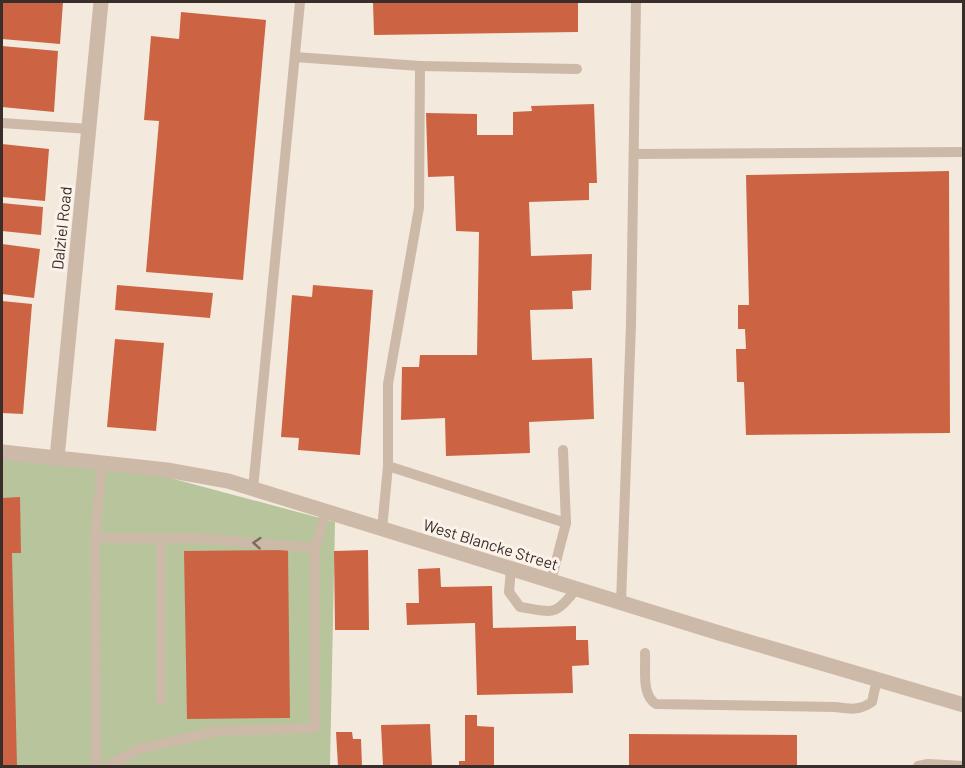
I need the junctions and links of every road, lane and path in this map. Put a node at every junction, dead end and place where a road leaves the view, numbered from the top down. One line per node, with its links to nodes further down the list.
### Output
1 (101, 2): 8 (street, Dalziel Road)
2 (300, 2): 4 (lane)
3 (636, 2): 10 (lane)
4 (295, 57): 5 (lane); 16 (lane)
5 (420, 66): 6 (lane); 15 (lane)
6 (577, 69)
7 (2, 123): 8 (lane)
8 (89, 129): 13 (street, Dalziel Road)
9 (963, 152): 10 (lane)
10 (634, 154): 26 (lane)
11 (563, 450): 18 (lane)
12 (2, 452): 13 (street, West Blancke Street)
13 (57, 458): 14 (street, West Blancke Street)
14 (102, 463): 16 (street, West Blancke Street); 20 (lane)
15 (388, 466): 18 (lane); 19 (lane)
16 (253, 489): 17 (street, West Blancke Street)
17 (326, 511): 19 (street, West Blancke Street); 22 (lane)
18 (566, 523): 24 (lane)
19 (382, 529): 23 (street, West Blancke Street)
20 (95, 538): 21 (lane); 31 (lane)
21 (161, 538): 22 (lane, one-way to 21); 29 (lane)
22 (315, 548): 32 (lane)
23 (511, 569): 24 (street, West Blancke Street); 25 (lane)
24 (551, 581): 25 (street, West Blancke Street)
25 (576, 589): 26 (street, West Blancke Street)
26 (621, 603): 28 (street, West Blancke Street)
27 (645, 653): 28 (lane)
28 (877, 680): 30 (street, West Blancke Street)
29 (161, 701)
30 (963, 705)
31 (96, 766)
32 (108, 766)
33 (918, 766): 34 (lane)
34 (963, 766)

